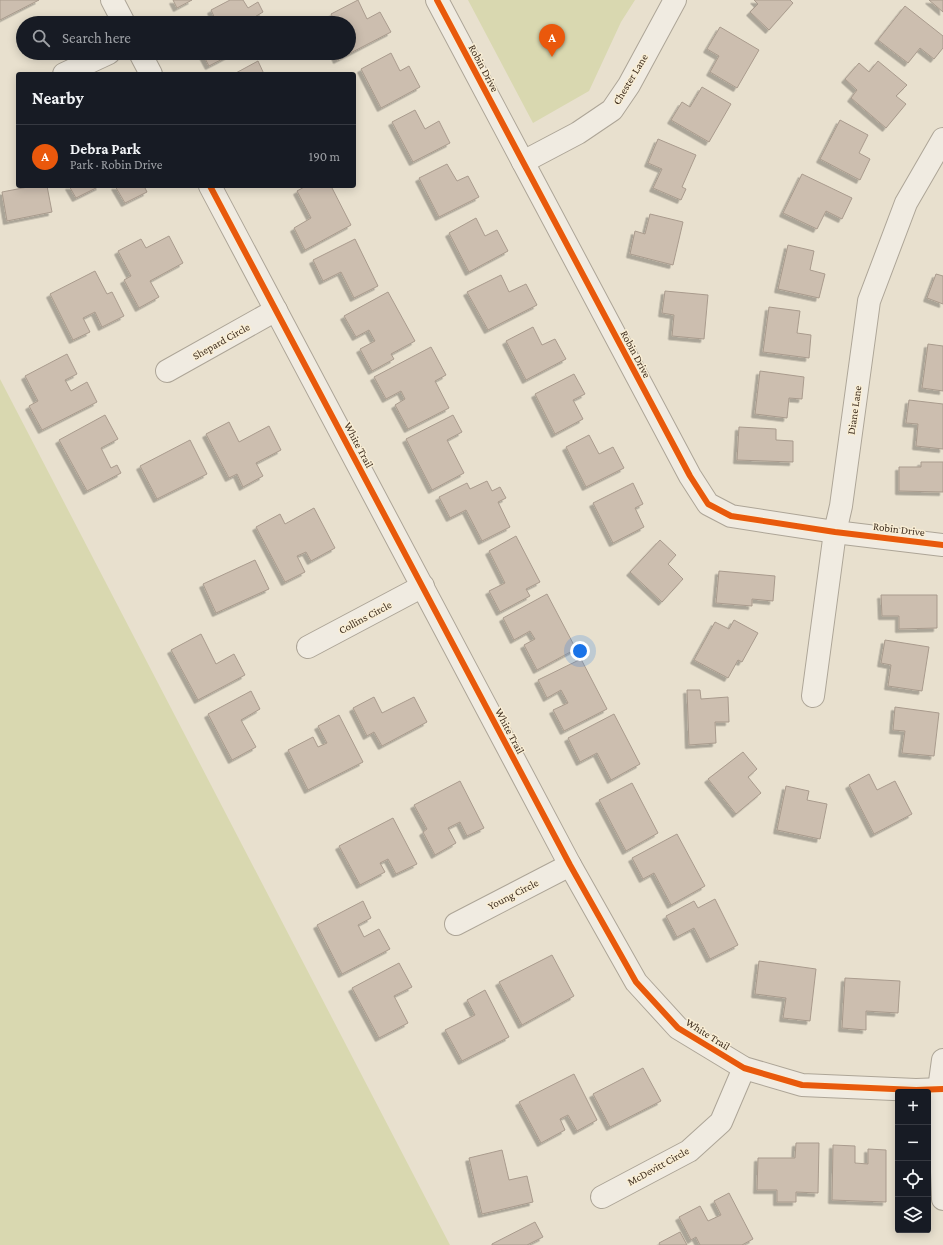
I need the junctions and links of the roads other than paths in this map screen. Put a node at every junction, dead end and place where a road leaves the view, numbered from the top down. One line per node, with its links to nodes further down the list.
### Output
1 (112, 0): 4 (street)
2 (437, 0): 10 (street, Robin Drive)
3 (675, 0): 10 (street, Chester Lane)
4 (120, 16)
5 (94, 60): 7 (street)
6 (144, 60): 8 (street)
7 (68, 72)
8 (150, 72)
9 (943, 139): 14 (street, Diane Lane)
10 (522, 162): 14 (street, Robin Drive)
11 (211, 188): 12 (street, White Trail)
12 (276, 310): 13 (street, Shepard Circle); 16 (street, White Trail)
13 (167, 371)
14 (835, 532): 15 (street, Robin Drive); 18 (street, Diane Lane)
15 (943, 545)
16 (423, 586): 17 (street, Collins Circle); 19 (street, White Trail)
17 (308, 647)
18 (813, 696)
19 (570, 865): 20 (street, Young Circle); 22 (street, White Trail)
20 (456, 924)
21 (943, 1060): 23 (street)
22 (744, 1068): 23 (street, White Trail); 24 (street, McDevitt Circle)
23 (941, 1089): 25 (street)
24 (602, 1196)
25 (943, 1199)

